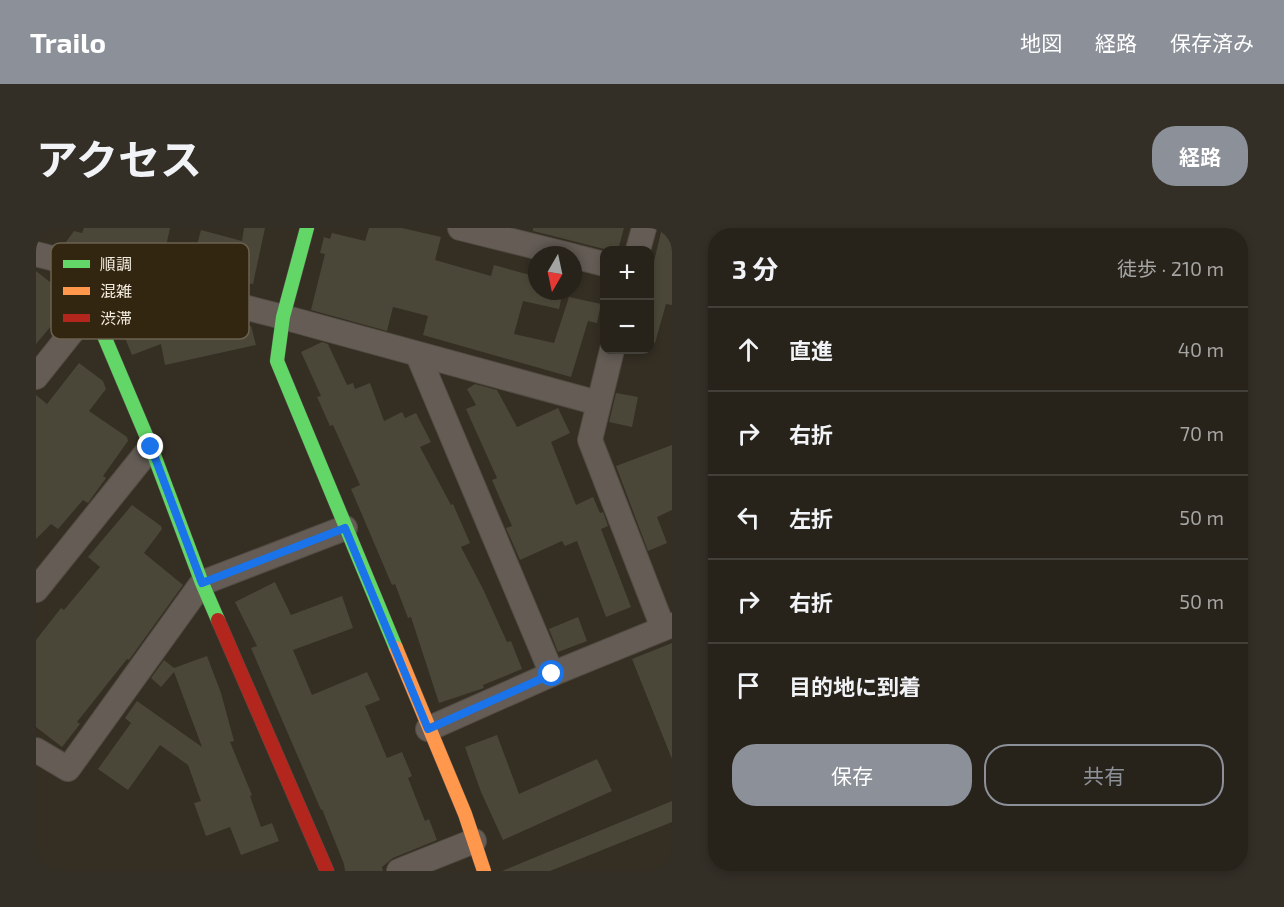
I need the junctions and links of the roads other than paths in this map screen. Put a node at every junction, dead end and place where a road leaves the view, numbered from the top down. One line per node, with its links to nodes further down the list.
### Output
1 (307, 228): 11 (street)
2 (460, 228): 4 (street)
3 (644, 228): 5 (street)
4 (531, 246)
5 (639, 246)
6 (36, 254): 7 (street)
7 (51, 258)
8 (582, 259): 9 (street)
9 (600, 263)
10 (249, 308): 11 (street)
11 (283, 317): 14 (street); 19 (street)
12 (66, 339): 16 (street)
13 (105, 339): 18 (street)
14 (418, 354): 17 (street); 23 (street)
15 (611, 354): 17 (street)
16 (36, 377)
17 (598, 403): 22 (street)
18 (151, 447): 20 (street); 21 (street)
19 (345, 528): 20 (street); 24 (street)
20 (202, 583): 25 (street); 27 (street)
21 (36, 590)
22 (667, 626): 23 (street)
23 (552, 674): 24 (street)
24 (428, 729): 26 (street)
25 (36, 750)
26 (474, 840): 28 (street); 29 (street)
27 (327, 871)
28 (399, 871)
29 (484, 871)

